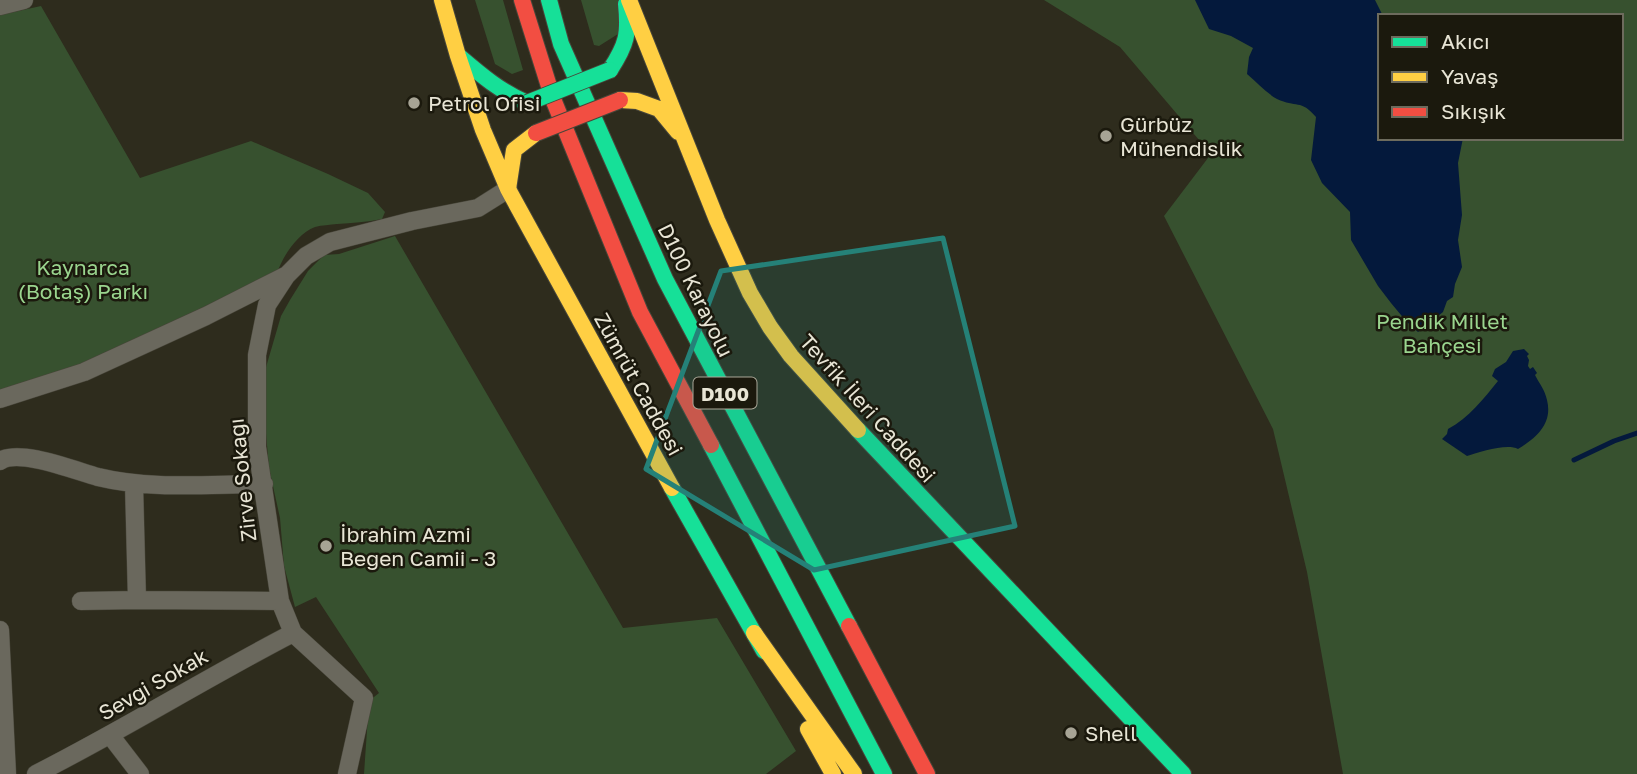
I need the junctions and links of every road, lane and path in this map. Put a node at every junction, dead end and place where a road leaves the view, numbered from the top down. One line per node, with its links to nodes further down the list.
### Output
1 (24, 0): 6 (street)
2 (443, 0): 7 (main road, Zümrüt Caddesi)
3 (522, 0): 28 (main road, D100)
4 (549, 0): 29 (main road, D100 Karayolu / D100)
5 (627, 0): 7 (main road, bridge); 8 (main road, Tevfik İleri Caddesi)
6 (0, 6)
7 (458, 56): 9 (main road, Zümrüt Caddesi)
8 (687, 142): 9 (main road, bridge); 30 (main road, Tevfik İleri Caddesi)
9 (508, 189): 10 (street, Zirve Sokağı); 20 (main road, Zümrüt Caddesi)
10 (286, 275): 11 (street); 14 (street, Zirve Sokağı)
11 (0, 399)
12 (3, 458): 13 (street)
13 (134, 484): 14 (street); 15 (street)
14 (264, 484): 17 (street, Zirve Sokağı)
15 (137, 600): 16 (street); 17 (street)
16 (81, 601)
17 (280, 601): 19 (street, Zirve Sokağı)
18 (0, 630): 23 (street)
19 (293, 633): 21 (street, Sevgi Sokak); 25 (street)
20 (754, 633): 26 (main road, Zümrüt Caddesi); 27 (main road)
21 (110, 735): 22 (street, Sevgi Sokak); 24 (street)
22 (47, 772)
23 (7, 774)
24 (140, 774)
25 (347, 774)
26 (833, 774)
27 (854, 774)
28 (884, 774)
29 (927, 774)
30 (1182, 774)

